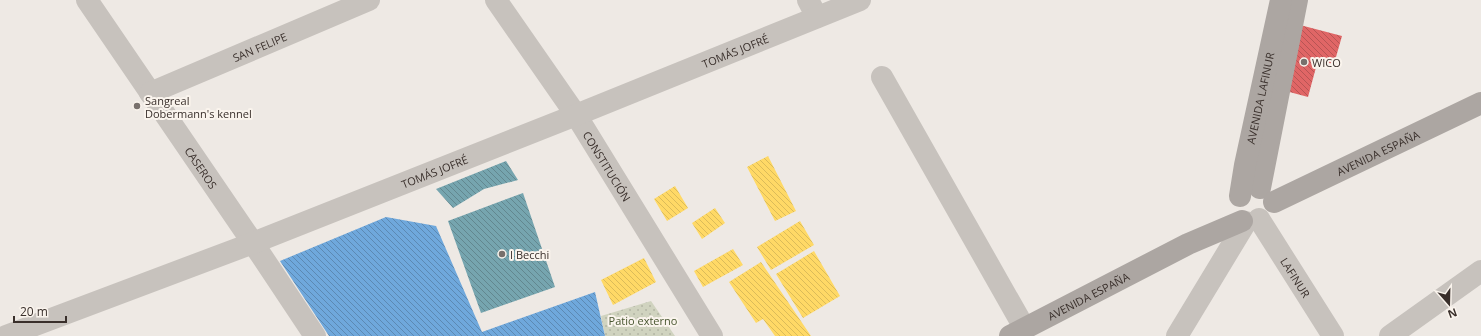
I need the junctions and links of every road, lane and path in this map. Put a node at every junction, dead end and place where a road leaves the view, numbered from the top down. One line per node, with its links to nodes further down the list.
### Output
1 (87, 0): 9 (street, CASEROS)
2 (370, 0): 9 (street, SAN FELIPE)
3 (496, 0): 11 (street, CONSTITUCIÓN)
4 (860, 0): 7 (street, TOMÁS JOFRÉ)
5 (1281, 0): 13 (main road, AVENIDA LAFINUR)
6 (1297, 0): 12 (main road, AVENIDA LAFINUR)
7 (812, 8): 11 (street, TOMÁS JOFRÉ)
8 (882, 77): 16 (street)
9 (150, 93): 14 (street, CASEROS)
10 (1481, 103): 12 (main road, AVENIDA ESPAÑA)
11 (576, 115): 14 (street, TOMÁS JOFRÉ); 20 (street, CONSTITUCIÓN)
12 (1267, 195): 13 (main road, AVENIDA ESPAÑA); 13 (main road)
13 (1244, 213): 16 (main road, AVENIDA ESPAÑA); 21 (street); 22 (street, LAFINUR)
14 (253, 243): 18 (street, TOMÁS JOFRÉ); 19 (street, CASEROS)
15 (1481, 271): 17 (street)
16 (1017, 332)
17 (1402, 332)
18 (6, 336)
19 (315, 336)
20 (712, 336)
21 (1177, 336)
22 (1333, 336)

